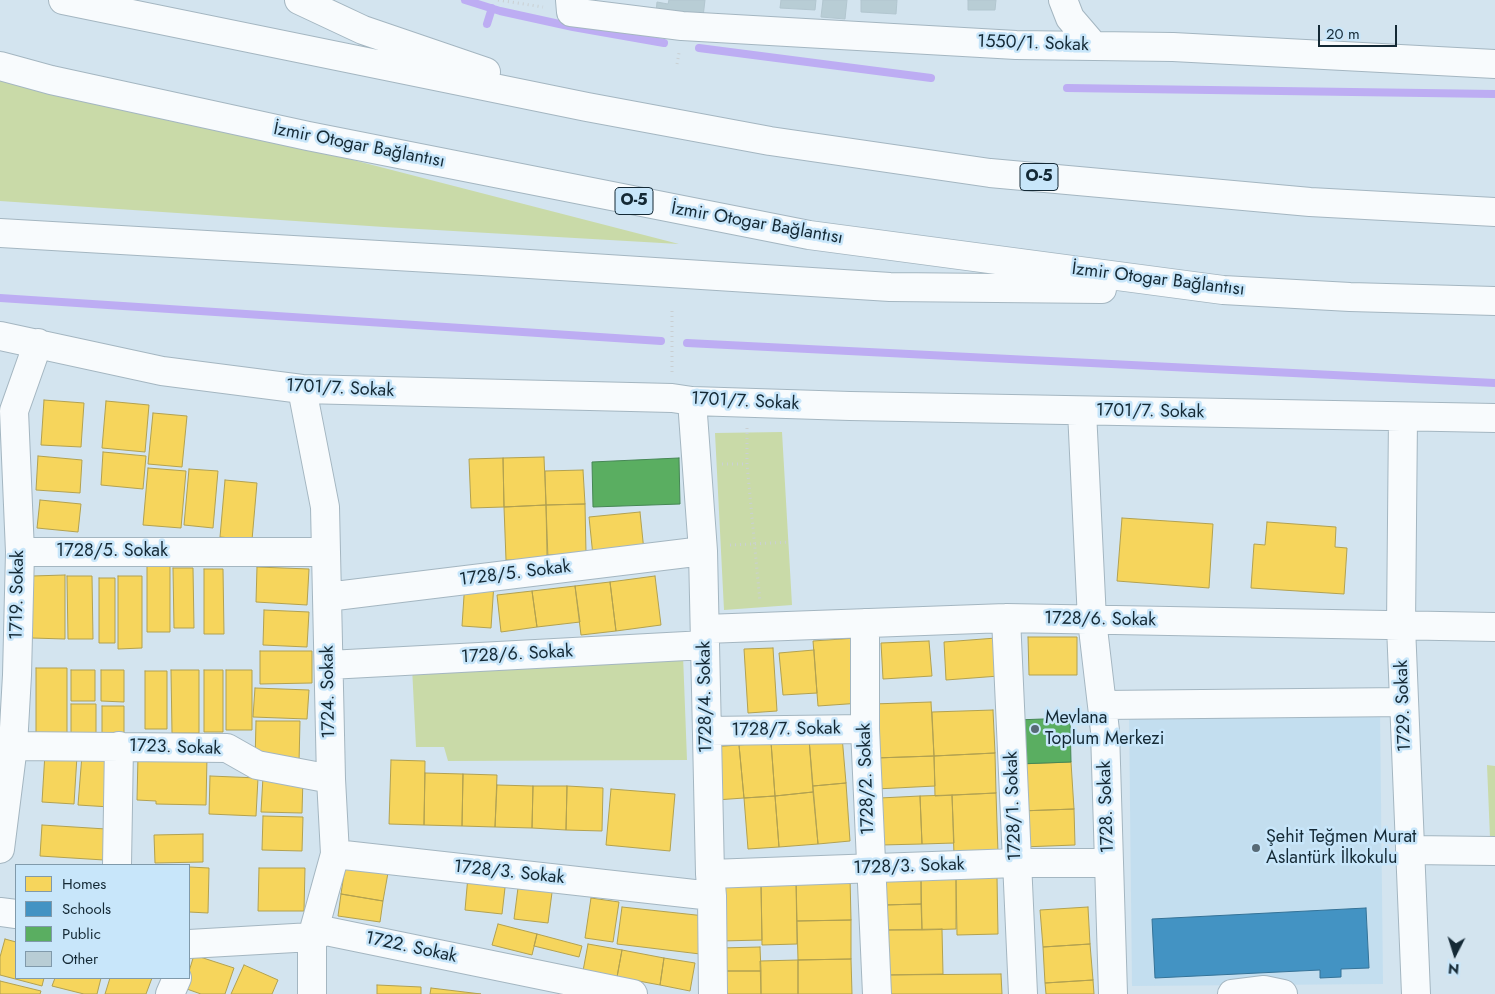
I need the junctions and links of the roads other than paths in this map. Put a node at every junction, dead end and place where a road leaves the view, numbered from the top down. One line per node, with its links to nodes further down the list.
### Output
1 (63, 0): 8 (main road, O-5)
2 (299, 0): 8 (main road)
3 (1063, 0): 5 (main road)
4 (571, 6): 5 (main road, 1550/1. Sokak)
5 (1094, 46): 6 (main road, 1550/1. Sokak)
6 (1495, 64)
7 (0, 66): 11 (main road, İzmir Otogar Bağlantısı / O-5)
8 (587, 107): 9 (main road, O-5)
9 (1495, 212)
10 (0, 233): 11 (main road)
11 (1223, 290): 12 (main road, İzmir Otogar Bağlantısı / O-5)
12 (1495, 301)
13 (0, 336): 14 (main road, 1701/7. Sokak)
14 (38, 343): 15 (main road, 1701/7. Sokak); 20 (main road, 1719. Sokak)
15 (302, 389): 16 (main road, 1701/7. Sokak); 23 (main road, 1724. Sokak)
16 (682, 399): 17 (main road, 1701/7. Sokak); 21 (main road, 1728/4. Sokak)
17 (1082, 411): 18 (main road, 1701/7. Sokak); 26 (main road, 1728. Sokak)
18 (1403, 417): 19 (main road, 1701/7. Sokak); 28 (main road, 1729. Sokak)
19 (1495, 418)
20 (7, 425): 22 (main road, 1719. Sokak)
21 (702, 548): 24 (main road, 1728/5. Sokak); 30 (main road, 1728/4. Sokak)
22 (20, 552): 23 (main road, 1728/5. Sokak); 36 (main road, 1719. Sokak)
23 (325, 552): 24 (main road, 1724. Sokak)
24 (327, 597): 31 (main road, 1724. Sokak)
25 (1006, 618): 26 (main road, 1728/6. Sokak); 27 (main road, 1728/6. Sokak); 43 (main road, 1728/1. Sokak)
26 (1092, 620): 28 (main road, 1728/6. Sokak); 33 (main road, 1728. Sokak)
27 (865, 623): 30 (main road, 1728/6. Sokak); 34 (main road, 1728/2. Sokak)
28 (1401, 626): 29 (main road, 1728/6. Sokak); 32 (main road, 1729. Sokak)
29 (1495, 627)
30 (705, 637): 31 (main road, 1728/6. Sokak); 35 (main road, 1728/4. Sokak)
31 (329, 665): 38 (main road, 1724. Sokak)
32 (1404, 702): 33 (main road); 40 (main road, 1729. Sokak)
33 (1102, 705): 44 (main road, 1728. Sokak)
34 (865, 729): 35 (main road, 1728/7. Sokak); 46 (main road, 1728/2. Sokak)
35 (708, 731): 47 (main road, 1728/4. Sokak)
36 (13, 746): 37 (main road, 1723. Sokak); 39 (main road, 1719. Sokak)
37 (119, 746): 38 (main road, 1723. Sokak); 45 (main road)
38 (331, 780): 42 (main road, 1724. Sokak)
39 (0, 849)
40 (1410, 850): 41 (main road); 63 (main road, 1729. Sokak)
41 (1495, 851)
42 (335, 854): 47 (main road, 1728/3. Sokak); 50 (main road, 1724. Sokak)
43 (1016, 863): 44 (main road, 1728/3. Sokak); 46 (main road, 1728/3. Sokak); 59 (main road, 1728/1. Sokak)
44 (1109, 863): 60 (main road, 1728. Sokak)
45 (117, 864)
46 (870, 868): 47 (main road, 1728/3. Sokak); 58 (main road, 1728/2. Sokak)
47 (711, 885): 57 (main road, 1728/4. Sokak)
48 (0, 912): 49 (main road)
49 (15, 914)
50 (312, 937): 51 (main road, 1722. Sokak); 53 (main road, 1722. Sokak); 55 (main road, 1724. Sokak)
51 (190, 946)
52 (177, 979): 54 (main road)
53 (530, 984): 56 (main road, 1722. Sokak)
54 (170, 994)
55 (312, 994)
56 (633, 994)
57 (712, 994)
58 (876, 994)
59 (1023, 994)
60 (1113, 994)
61 (1232, 994): 62 (main road)
62 (1283, 994)
63 (1416, 994)

